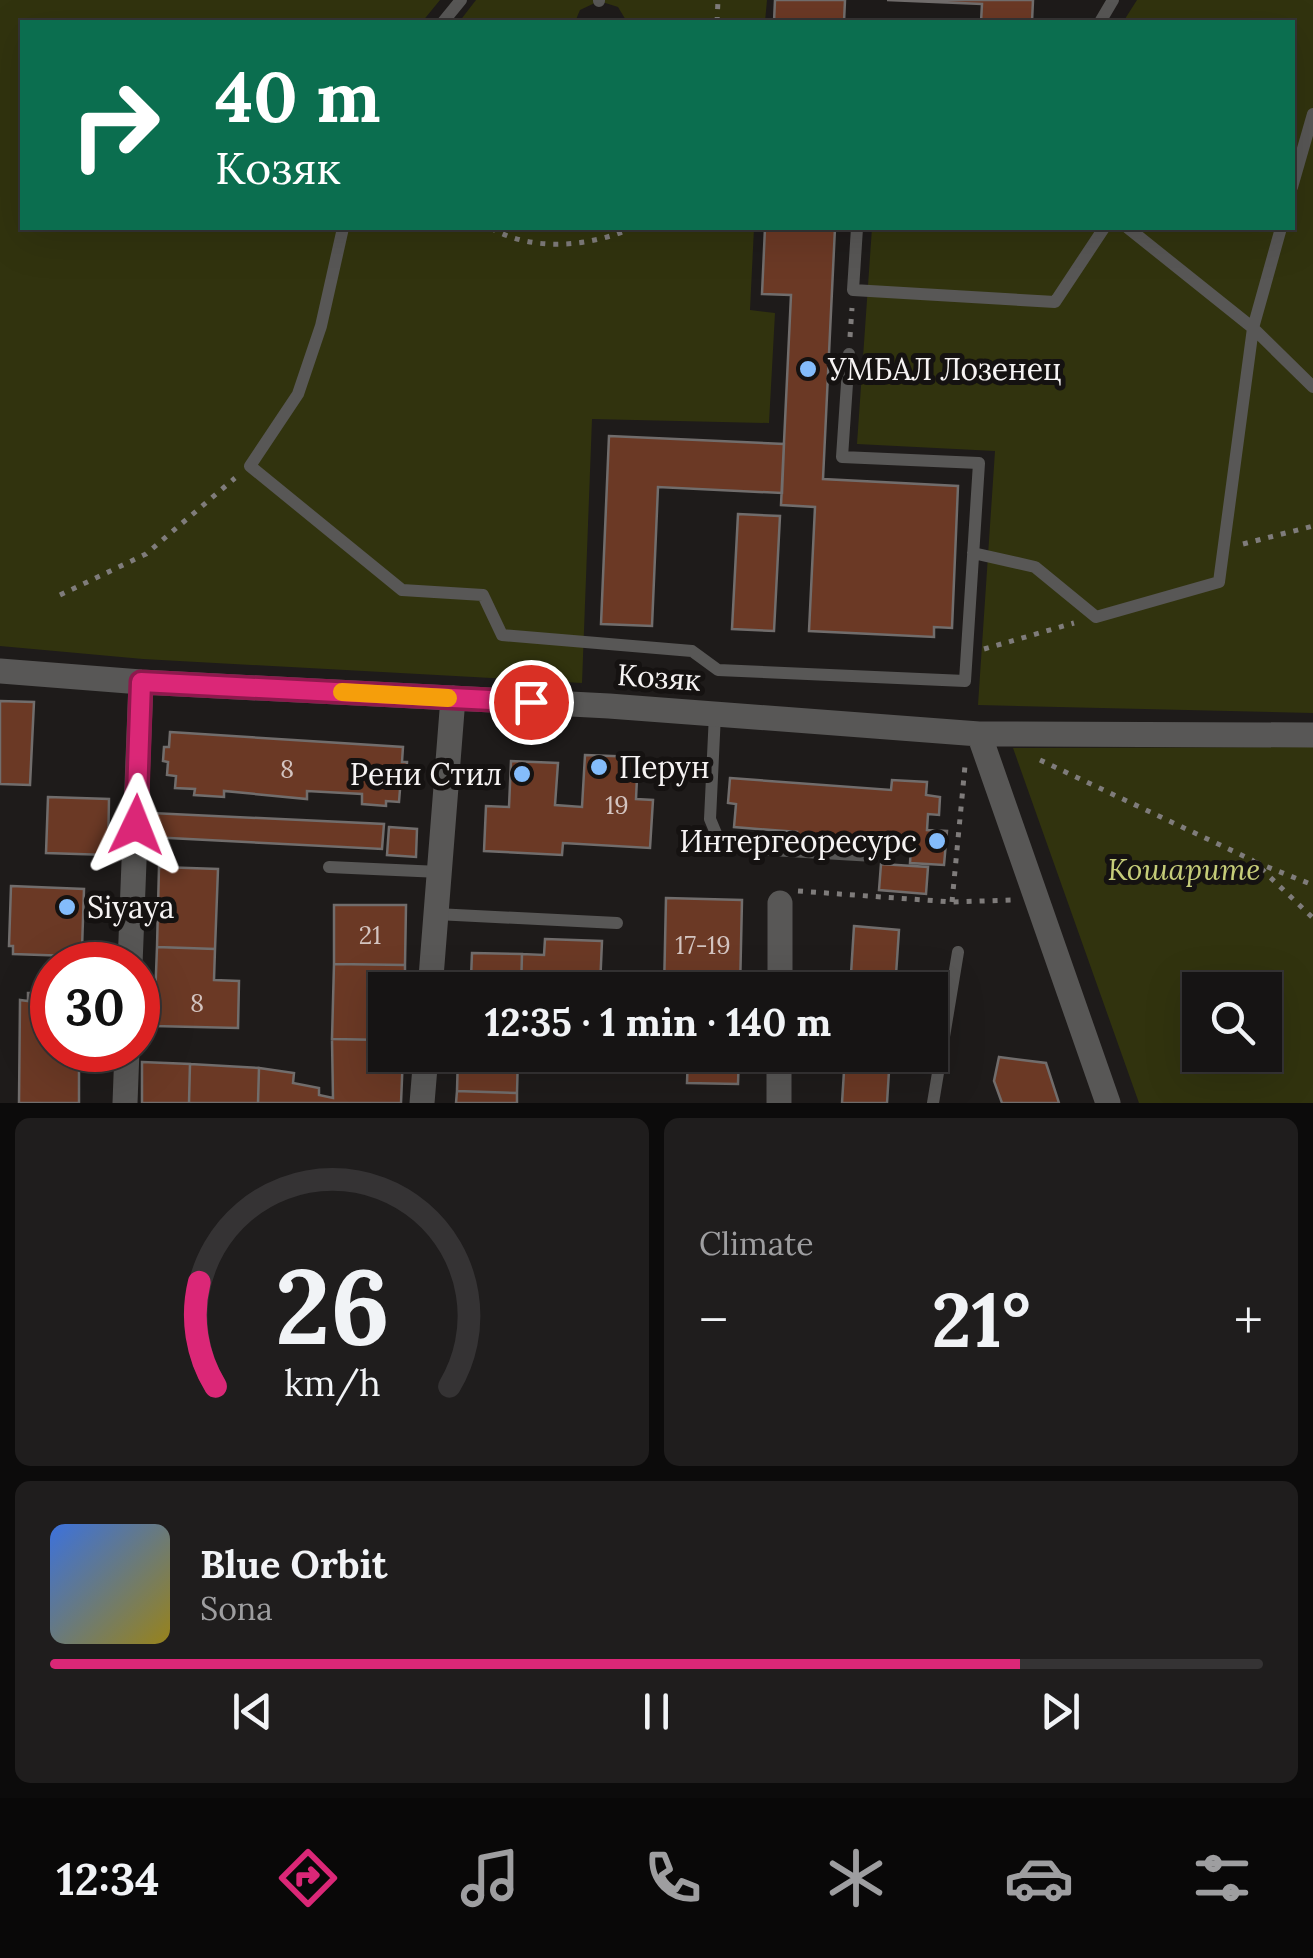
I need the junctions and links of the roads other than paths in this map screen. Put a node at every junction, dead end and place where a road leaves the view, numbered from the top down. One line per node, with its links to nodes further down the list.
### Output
1 (462, 0): 2 (lane)
2 (446, 20)
3 (1313, 114): 4 (lane)
4 (1295, 177)
5 (343, 230): 13 (lane)
6 (856, 230): 7 (lane)
7 (1103, 230)
8 (1130, 230): 10 (lane)
9 (1280, 230): 10 (lane)
10 (1253, 328): 12 (lane); 13 (lane)
11 (849, 354): 13 (lane)
12 (1313, 386)
13 (974, 553)
14 (0, 670): 15 (street, Козяк)
15 (141, 682): 16 (street, Козяк); 26 (street)
16 (453, 698): 17 (street, Козяк); 22 (street)
17 (715, 714): 18 (street, Козяк); 20 (lane)
18 (980, 734): 19 (street, Козяк); 37 (street)
19 (1313, 735)
20 (874, 856)
21 (329, 867): 22 (lane)
22 (440, 872): 24 (street)
23 (787, 897): 29 (street)
24 (436, 914): 25 (lane); 28 (street)
25 (617, 923)
26 (131, 942)
27 (958, 952): 36 (lane)
28 (431, 972)
29 (781, 972)
30 (126, 1072): 33 (street)
31 (425, 1072): 34 (street)
32 (779, 1072): 35 (street)
33 (124, 1103)
34 (422, 1103)
35 (779, 1103)
36 (934, 1103)
37 (1108, 1103)

